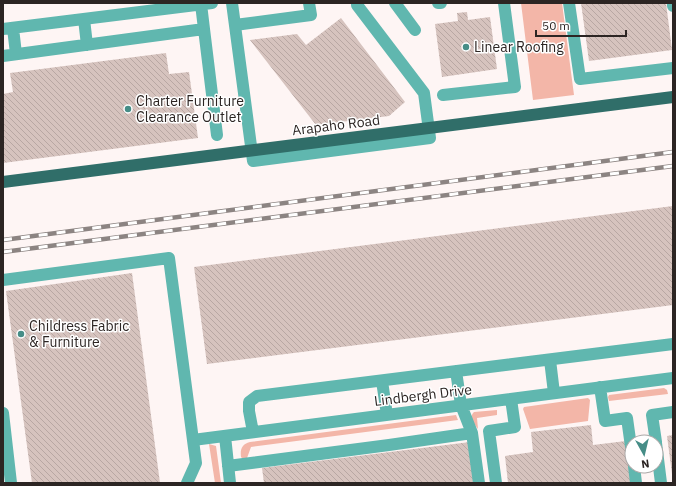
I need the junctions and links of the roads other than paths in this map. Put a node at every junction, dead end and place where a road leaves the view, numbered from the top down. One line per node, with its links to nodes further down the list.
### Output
1 (232, 3): 12 (street)
2 (309, 3): 12 (street)
3 (357, 3): 12 (street)
4 (396, 3): 15 (street)
5 (504, 3): 20 (street)
6 (569, 3): 19 (street)
7 (672, 3): 9 (street)
8 (206, 4): 10 (street); 14 (street)
9 (673, 6)
10 (142, 7): 11 (street)
11 (84, 19): 13 (street); 16 (street)
12 (235, 25)
13 (8, 28): 17 (street)
14 (204, 29): 16 (street); 22 (street)
15 (415, 30)
16 (87, 45): 17 (street)
17 (16, 54): 18 (street)
18 (3, 56)
19 (673, 68)
20 (443, 95)
21 (673, 96): 23 (main road, Arapaho Road, bridge)
22 (217, 135)
23 (3, 182)
24 (3, 280): 42 (street)
25 (673, 344): 26 (street)
26 (550, 360): 27 (street); 31 (street)
27 (456, 372): 29 (street); 33 (street)
28 (673, 379): 30 (street, Lindbergh Drive)
29 (382, 381): 36 (street); 37 (street)
30 (600, 387): 31 (street, Lindbergh Drive); 39 (street)
31 (554, 393): 32 (street, Lindbergh Drive)
32 (511, 399): 33 (street, Lindbergh Drive); 48 (street)
33 (462, 405): 36 (street, Lindbergh Drive); 38 (street)
34 (673, 412): 40 (street)
35 (3, 413): 44 (street)
36 (387, 415): 37 (street, Lindbergh Drive)
37 (253, 432): 41 (street, Lindbergh Drive)
38 (472, 433): 43 (street); 47 (street)
39 (629, 434)
40 (655, 434)
41 (224, 436): 42 (street, Lindbergh Drive); 43 (street)
42 (193, 440): 45 (street)
43 (228, 466): 46 (street)
44 (11, 483)
45 (187, 483)
46 (230, 483)
47 (479, 483)
48 (496, 483)

